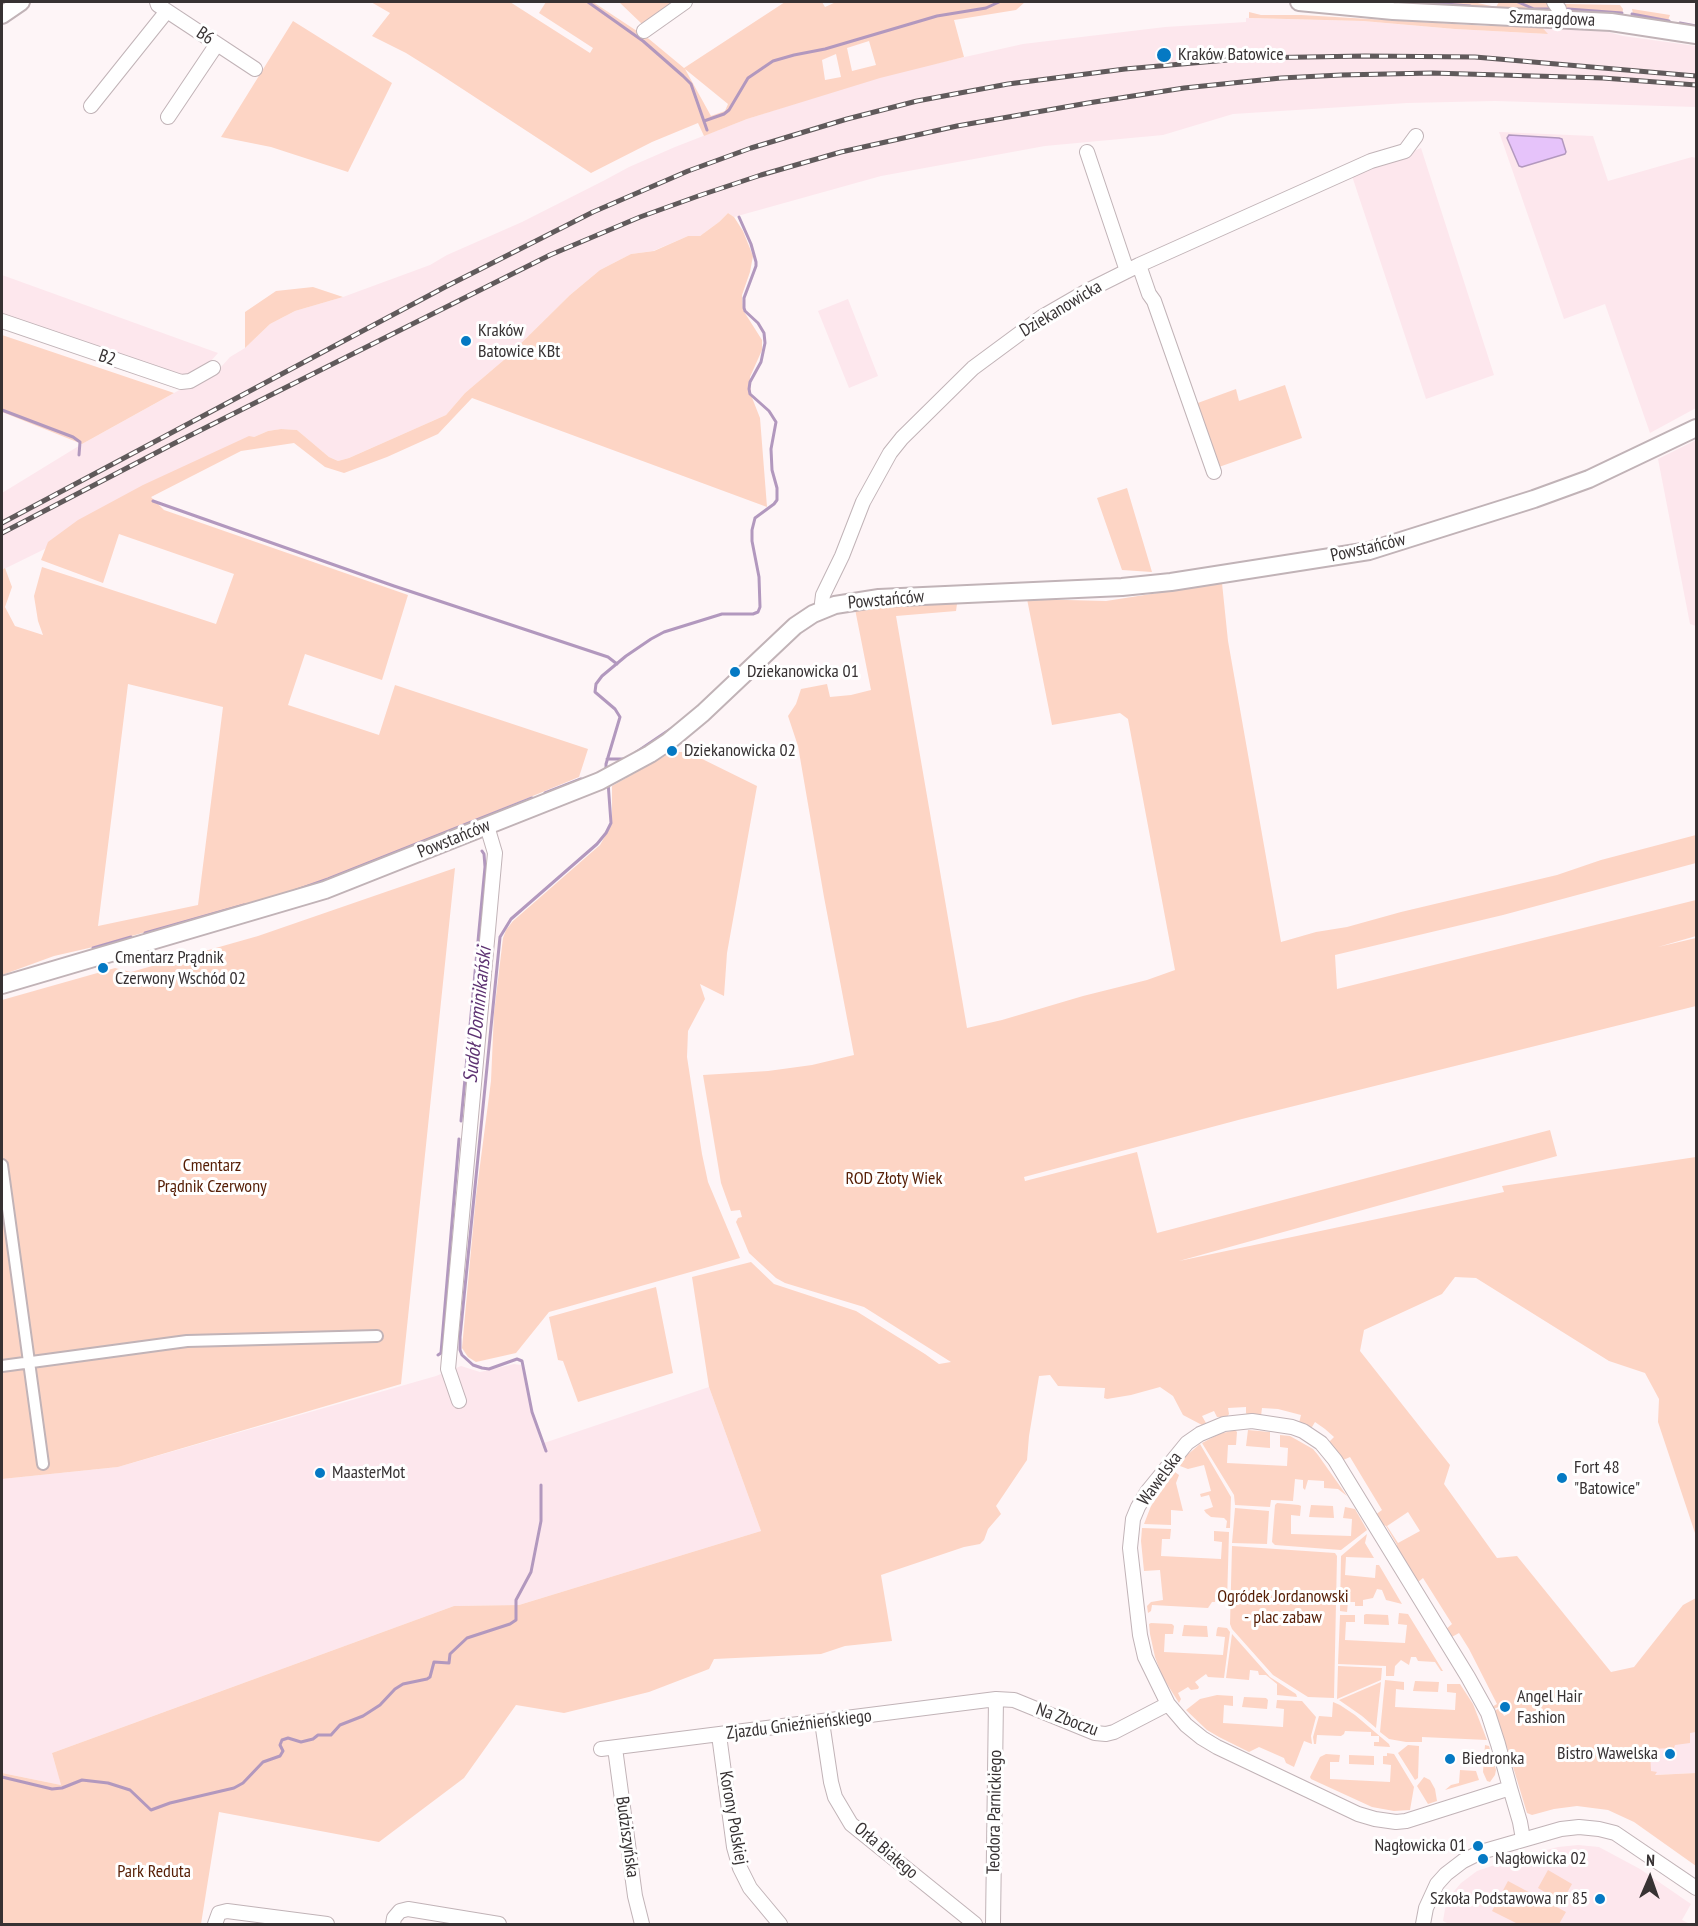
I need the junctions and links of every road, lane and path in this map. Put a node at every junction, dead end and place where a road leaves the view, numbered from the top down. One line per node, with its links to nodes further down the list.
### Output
1 (21, 2): 6 (street)
2 (685, 2): 8 (street)
3 (1299, 2): 7 (street, Szmaragdowa)
4 (1554, 2): 7 (street)
5 (162, 6): 10 (street, B6); 12 (street)
6 (2, 15)
7 (1559, 20): 9 (street, Szmaragdowa)
8 (644, 31)
9 (1696, 35)
10 (218, 44): 11 (street, B6); 13 (street)
11 (255, 69)
12 (91, 106)
13 (168, 117)
14 (1416, 136): 16 (street, Dziekanowicka)
15 (1087, 152): 16 (street)
16 (1133, 268): 17 (street); 23 (street, Dziekanowicka)
17 (1149, 294): 20 (street); 22 (street)
18 (2, 321): 19 (street, B2)
19 (213, 368)
20 (1186, 414)
21 (1696, 428): 23 (street, Powstańców)
22 (1214, 472)
23 (824, 609): 24 (street, Powstańców)
24 (487, 826): 25 (street, Powstańców); 30 (street)
25 (2, 986)
26 (2, 1165): 28 (street)
27 (377, 1336): 28 (street)
28 (29, 1362): 29 (street); 31 (street)
29 (2, 1366)
30 (459, 1401)
31 (43, 1464)
32 (996, 1699): 33 (street, Na Zboczu); 34 (street, Zjazdu Gnieźnieńskiego); 47 (street, Teodora Parnickiego)
33 (1168, 1704): 37 (street, Wawelska); 37 (street, Wawelska)
34 (822, 1722): 35 (street, Zjazdu Gnieźnieńskiego); 46 (street, Orła Białego)
35 (719, 1735): 36 (street, Zjazdu Gnieźnieńskiego); 45 (street, Korony Polskiej)
36 (608, 1749): 44 (street, Budziszyńska)
37 (1510, 1788): 38 (street, Wawelska)
38 (1524, 1839): 39 (street); 48 (street)
39 (1696, 1888)
40 (215, 1924): 41 (street)
41 (327, 1924)
42 (393, 1924): 43 (street)
43 (499, 1924)
44 (642, 1924)
45 (780, 1924)
46 (975, 1924)
47 (993, 1924)
48 (1423, 1924)

